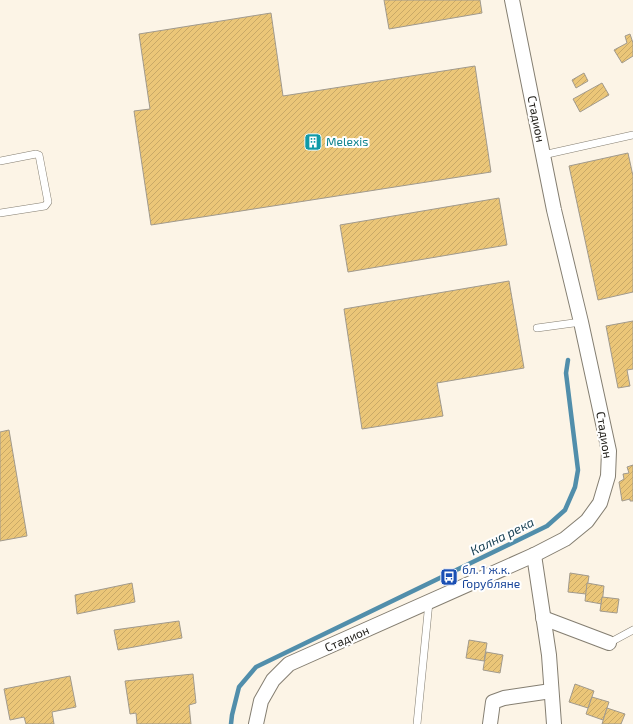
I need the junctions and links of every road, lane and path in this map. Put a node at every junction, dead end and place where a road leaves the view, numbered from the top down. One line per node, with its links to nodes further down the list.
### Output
1 (512, 0): 3 (street, Стадион)
2 (633, 135): 3 (lane)
3 (543, 155): 6 (street, Стадион)
4 (0, 161): 5 (lane)
5 (0, 213)
6 (581, 322): 7 (lane); 8 (street, Стадион)
7 (537, 328)
8 (534, 555): 9 (street, Стадион); 10 (street)
9 (429, 602): 15 (lane); 16 (street, Стадион)
10 (543, 618): 12 (street); 13 (street)
11 (633, 630): 12 (lane)
12 (609, 643)
13 (551, 691): 14 (street); 17 (street)
14 (555, 722)
15 (415, 723)
16 (256, 724)
17 (490, 724)

